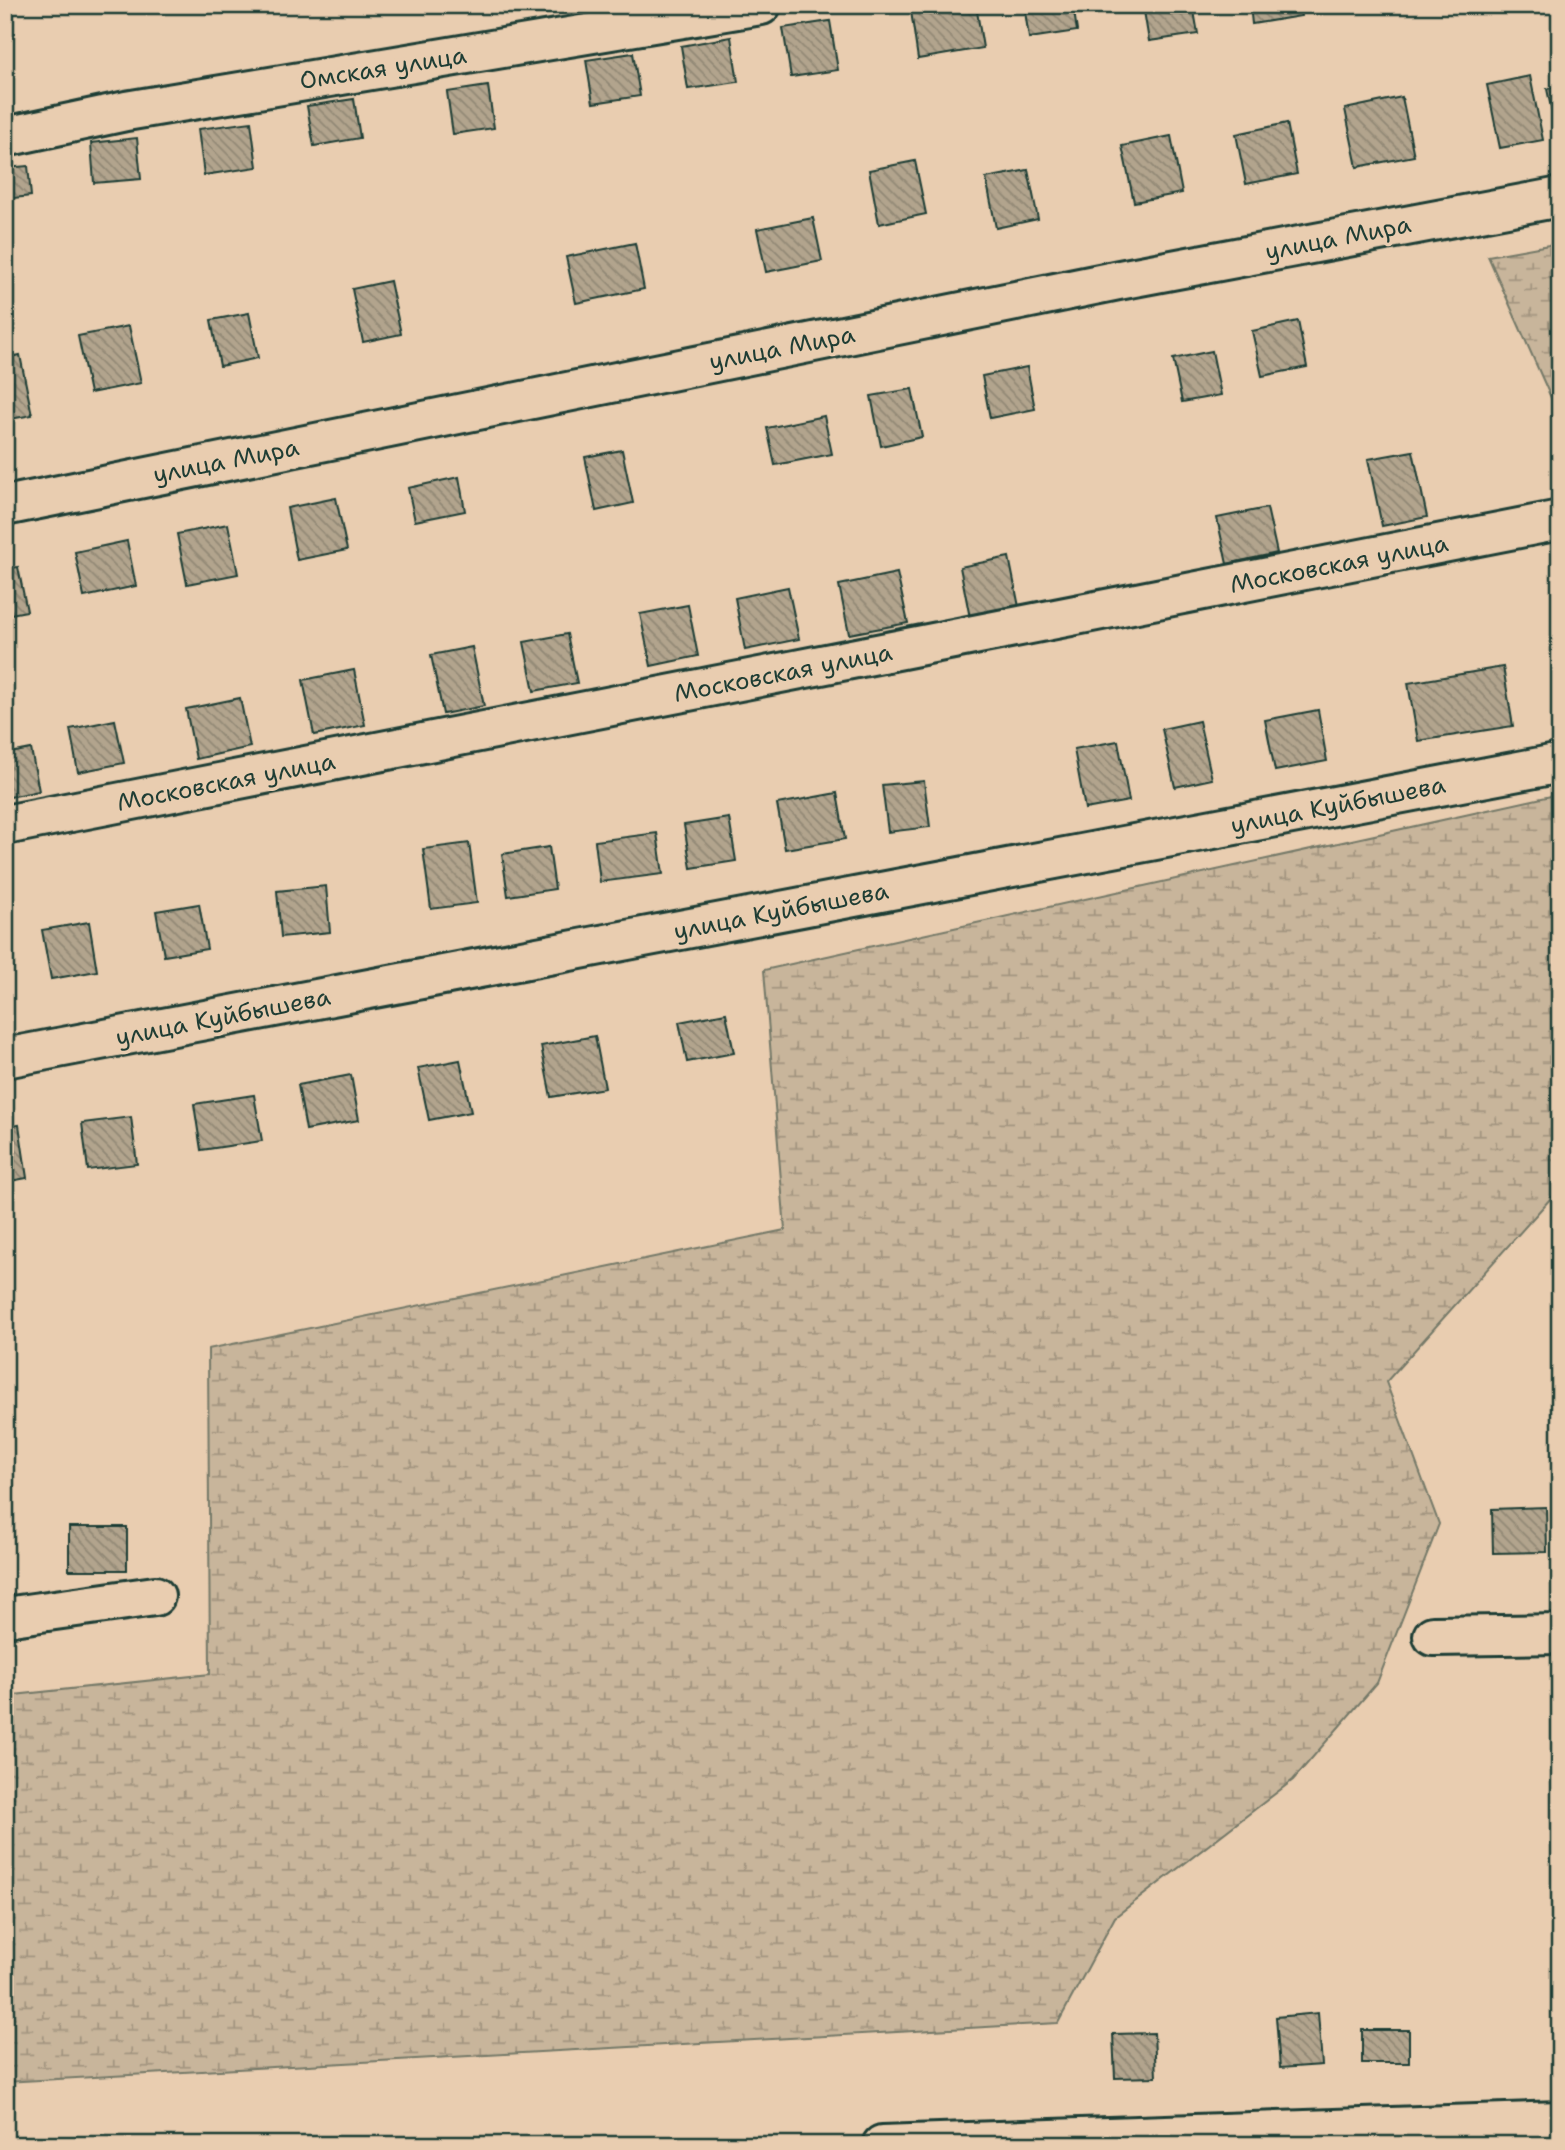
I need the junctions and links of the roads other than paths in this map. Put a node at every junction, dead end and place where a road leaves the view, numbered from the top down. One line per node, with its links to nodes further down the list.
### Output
1 (761, 5): 2 (street, Омская улица)
2 (5, 137)
3 (1560, 197): 4 (street, улица Мира)
4 (5, 506)
5 (1560, 520): 7 (street, Московская улица)
6 (1556, 764): 8 (street, улица Куйбышева)
7 (5, 825)
8 (5, 1059)
9 (155, 1596): 10 (street)
10 (5, 1616)
11 (1560, 1634): 12 (street)
12 (1433, 1636)
13 (1560, 2121): 14 (street)
14 (1080, 2141): 15 (street)
15 (882, 2145)

